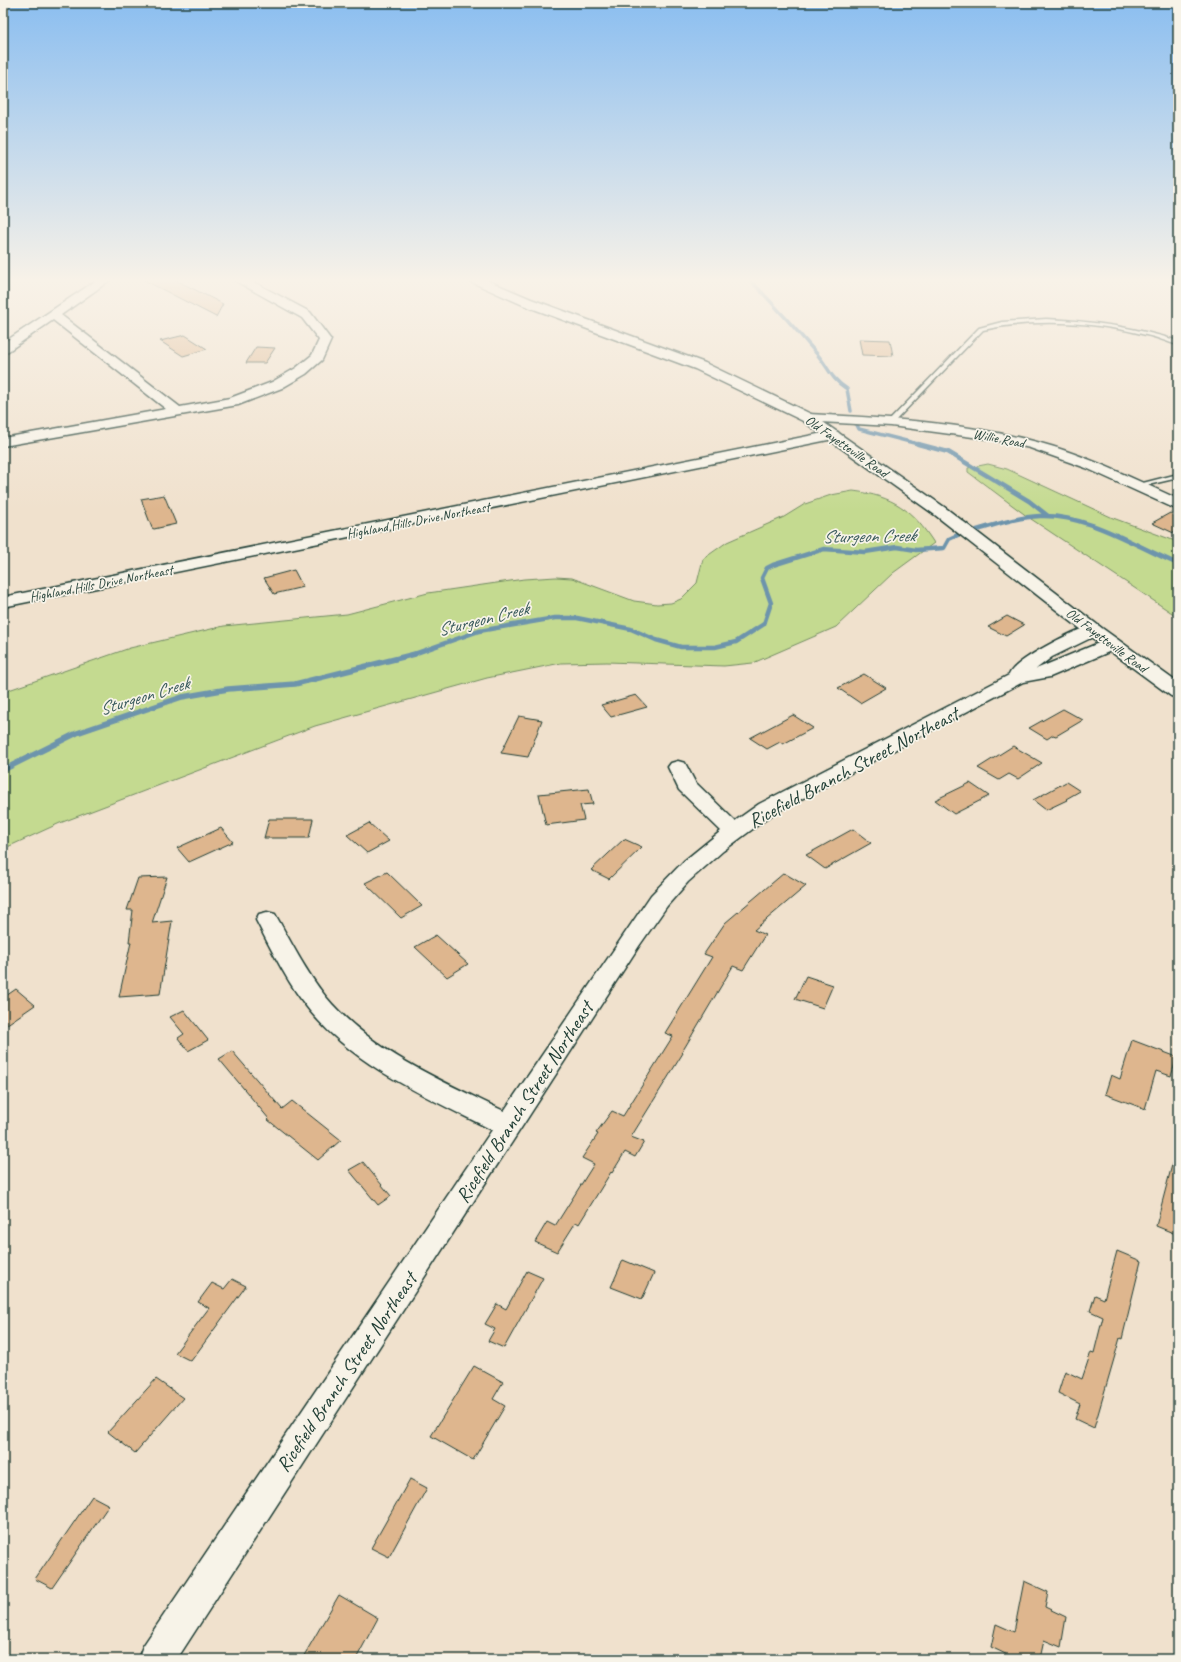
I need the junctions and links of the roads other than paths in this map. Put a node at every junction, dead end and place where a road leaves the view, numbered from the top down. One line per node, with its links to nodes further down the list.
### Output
1 (105, 356): 5 (street)
2 (318, 356): 5 (street)
3 (672, 356): 6 (street, Old Fayetteville Road)
4 (955, 356): 7 (lane)
5 (178, 412): 9 (street)
6 (808, 418): 7 (street, Willie Road); 8 (street, Old Fayetteville Road)
7 (891, 422): 11 (street, Willie Road)
8 (833, 436): 13 (street, Highland Hills Drive Northeast); 14 (street, Old Fayetteville Road)
9 (3, 442)
10 (1178, 476): 11 (lane)
11 (1135, 486): 12 (street, Willie Road)
12 (1178, 505)
13 (3, 602)
14 (1093, 630): 15 (street, Old Fayetteville Road); 16 (street, Ricefield Branch Street Northeast)
15 (1112, 644): 16 (street, Ricefield Branch Street Northeast); 17 (street, Old Fayetteville Road)
16 (1018, 678): 19 (street, Ricefield Branch Street Northeast)
17 (1178, 692)
18 (678, 767): 19 (street)
19 (734, 832): 21 (street, Ricefield Branch Street Northeast)
20 (267, 920): 21 (street)
21 (509, 1126): 22 (street, Ricefield Branch Street Northeast)
22 (156, 1659)

